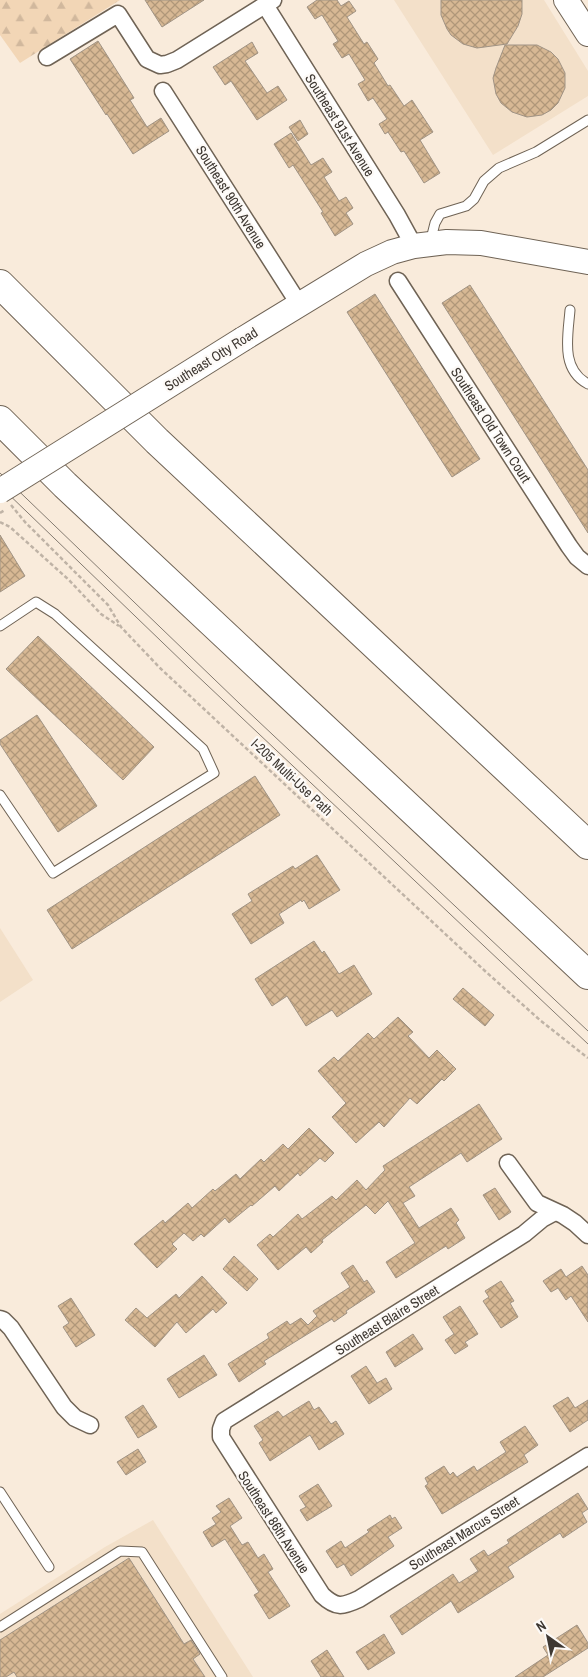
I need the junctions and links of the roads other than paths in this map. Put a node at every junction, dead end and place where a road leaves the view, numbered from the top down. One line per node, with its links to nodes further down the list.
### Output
1 (566, 0): 3 (street)
2 (269, 3): 4 (street); 7 (street, Southeast 91st Avenue)
3 (588, 34)
4 (47, 58)
5 (163, 90): 12 (street, Southeast 90th Avenue)
6 (588, 120): 7 (lane)
7 (422, 245): 8 (street, Southeast Otty Road); 12 (street, Southeast Otty Road)
8 (588, 262)
9 (0, 264): 14 (highway)
10 (398, 281): 18 (street, Southeast Old Town Court)
11 (0, 284): 14 (highway)
12 (299, 304): 17 (street, Southeast Otty Road, bridge)
13 (570, 310): 15 (lane)
14 (38, 323): 21 (highway)
15 (588, 384)
16 (0, 420): 22 (highway)
17 (5, 498)
18 (588, 566)
19 (0, 626): 20 (lane)
20 (0, 795)
21 (588, 845)
22 (588, 975)
23 (508, 1163): 24 (street)
24 (556, 1212): 25 (street); 28 (street, Southeast Blaire Street)
25 (588, 1235)
26 (0, 1319): 27 (street)
27 (90, 1425)
28 (221, 1429): 32 (street, Southeast 86th Avenue)
29 (588, 1456): 32 (street, Southeast Marcus Street)
30 (0, 1492): 31 (lane)
31 (49, 1568)
32 (338, 1606)
33 (0, 1627): 34 (lane)
34 (222, 1677)

